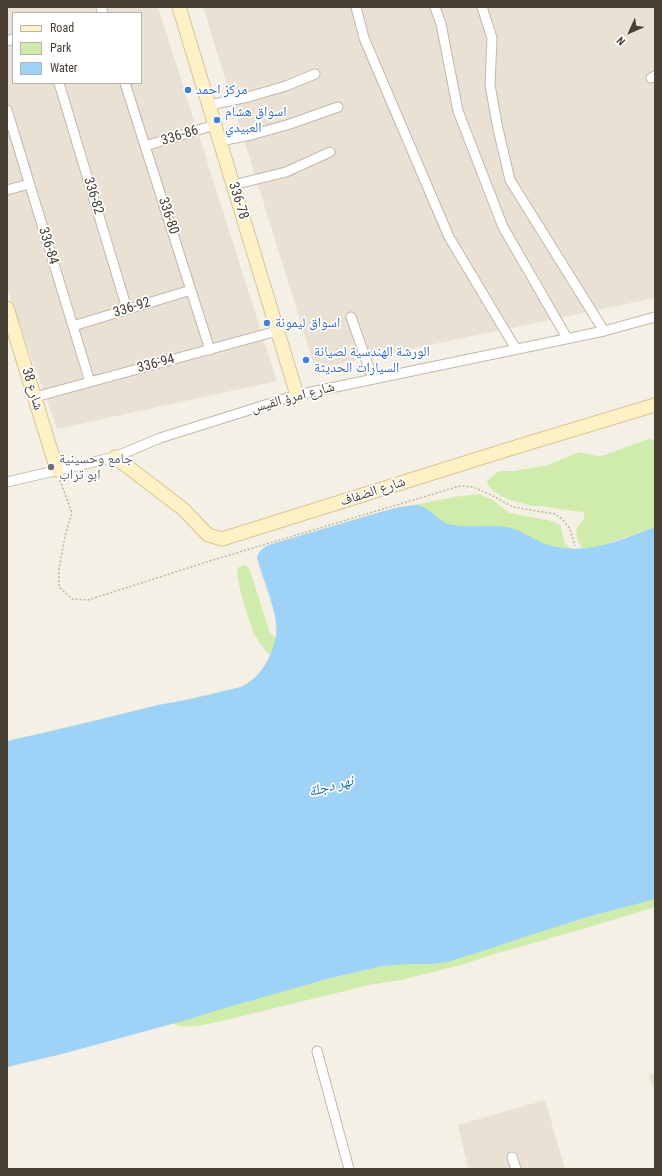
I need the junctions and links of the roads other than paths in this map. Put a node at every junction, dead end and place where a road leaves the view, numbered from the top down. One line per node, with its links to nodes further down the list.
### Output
1 (179, 7): 8 (street, 336-78)
2 (356, 7): 27 (street)
3 (435, 7): 26 (street)
4 (482, 7): 25 (street)
5 (314, 74): 8 (street)
6 (59, 84): 20 (street, 336-82)
7 (125, 84): 13 (street, 336-80)
8 (209, 105): 11 (street, 336-78)
9 (338, 107): 12 (street)
10 (7, 110): 15 (street, 336-84)
11 (215, 125): 12 (street, 336-78); 13 (street, 336-86)
12 (220, 141): 16 (street, 336-78)
13 (146, 146): 18 (street, 336-80)
14 (330, 152): 16 (street)
15 (29, 184): 17 (street); 23 (street, 336-84)
16 (233, 185): 24 (street, 336-78)
17 (7, 190)
18 (191, 290): 20 (street, 336-92); 28 (street, 336-80)
19 (7, 308): 32 (street, شارع 38)
20 (127, 309): 23 (street, 336-92)
21 (351, 317): 29 (street)
22 (655, 317): 25 (street, شارع امرؤ القيس)
23 (72, 326): 30 (street, 336-84)
24 (277, 331): 28 (street, 336-94); 31 (street, 336-78)
25 (604, 331): 26 (street, شارع امرؤ القيس)
26 (567, 338): 27 (street, شارع امرؤ القيس)
27 (516, 349): 29 (street, شارع امرؤ القيس)
28 (210, 350): 30 (street, 336-94)
29 (373, 379): 31 (street, شارع امرؤ القيس)
30 (90, 382): 32 (street, 336-94)
31 (297, 395): 34 (street, شارع امرؤ القيس)
32 (35, 397): 35 (street, شارع 38)
33 (655, 405): 34 (street, شارع الضفاف)
34 (115, 456): 35 (street, شارع امرؤ القيس)
35 (57, 470): 36 (street, شارع امرؤ القيس)
36 (7, 482)
37 (317, 1051): 39 (street)
38 (512, 1157): 40 (street)
39 (349, 1169)
40 (516, 1169)

